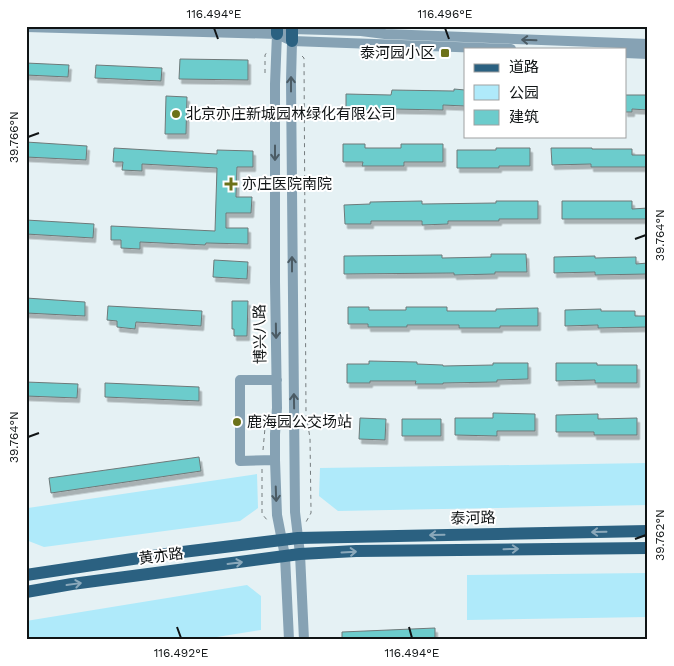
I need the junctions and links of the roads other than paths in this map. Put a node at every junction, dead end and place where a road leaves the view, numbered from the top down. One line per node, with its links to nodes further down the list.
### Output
1 (26, 27): 2 (street)
2 (55, 27): 3 (street)
3 (277, 30): 4 (street); 9 (street, 博兴八路, one-way to 9)
4 (292, 32): 5 (street, one-way to 4); 6 (street); 12 (street, one-way to 4)
5 (648, 44)
6 (498, 48)
7 (626, 53): 8 (street)
8 (648, 54)
9 (277, 380): 10 (street, 博兴八路); 10 (street)
10 (275, 460): 13 (street, 博兴八路, one-way to 13)
11 (648, 531): 12 (main road, 泰河路, one-way to 12)
12 (298, 538): 13 (main road, 黄亦路); 15 (street)
13 (281, 540): 16 (street, 博兴八路); 17 (main road, 黄亦路)
14 (648, 548): 15 (main road, one-way to 14)
15 (300, 554): 16 (main road, 黄亦路); 20 (street)
16 (284, 556): 18 (main road, 黄亦路, one-way to 16); 19 (street, 博兴八路)
17 (26, 576)
18 (26, 592)
19 (289, 640)
20 (304, 640)

